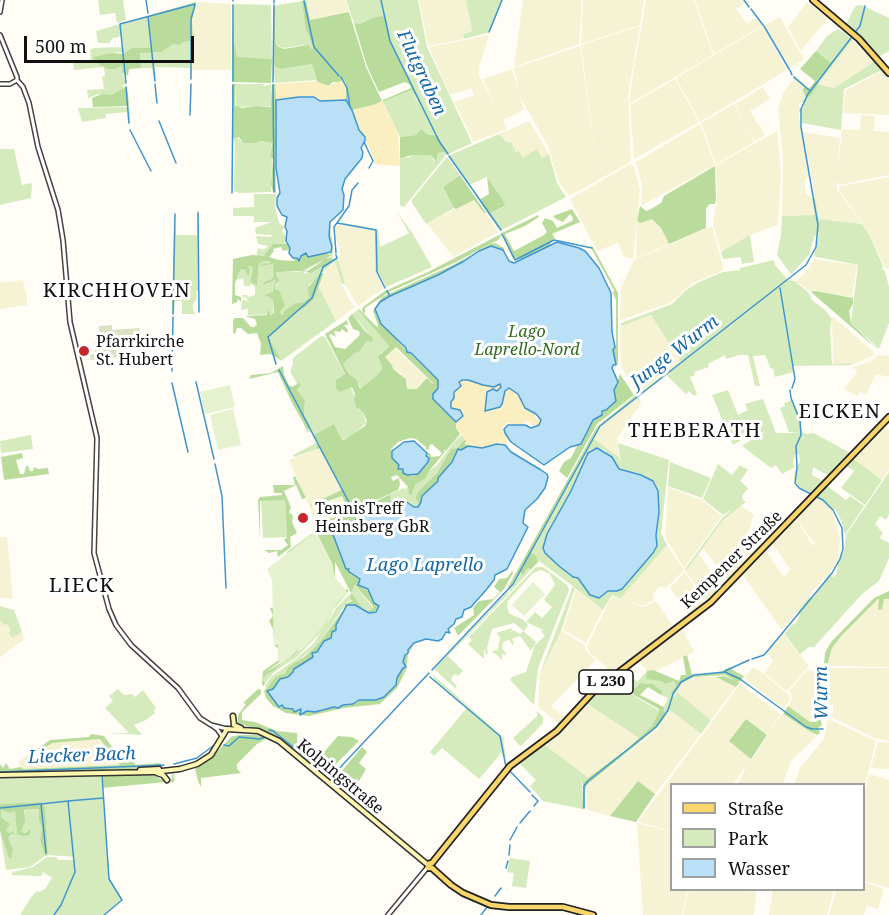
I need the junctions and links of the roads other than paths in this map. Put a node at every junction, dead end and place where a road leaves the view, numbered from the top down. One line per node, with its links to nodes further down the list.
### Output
1 (2, 0): 3 (street)
2 (813, 0): 5 (main road)
3 (0, 12)
4 (0, 35): 6 (street)
5 (889, 73)
6 (17, 80): 7 (street); 10 (street)
7 (0, 84)
8 (889, 417): 19 (main road, Kempener Straße / L 230)
9 (233, 716): 12 (main road)
10 (211, 725): 11 (street); 13 (street)
11 (227, 729): 12 (main road, Kolpingstraße); 13 (main road)
12 (244, 730): 19 (main road, Kolpingstraße)
13 (222, 740): 14 (main road)
14 (215, 749): 15 (main road); 16 (main road)
15 (133, 771): 16 (main road); 17 (main road)
16 (153, 772): 18 (main road)
17 (0, 775)
18 (167, 780)
19 (430, 866): 20 (street, Kempener Straße); 21 (main road)
20 (388, 915)
21 (593, 915)

